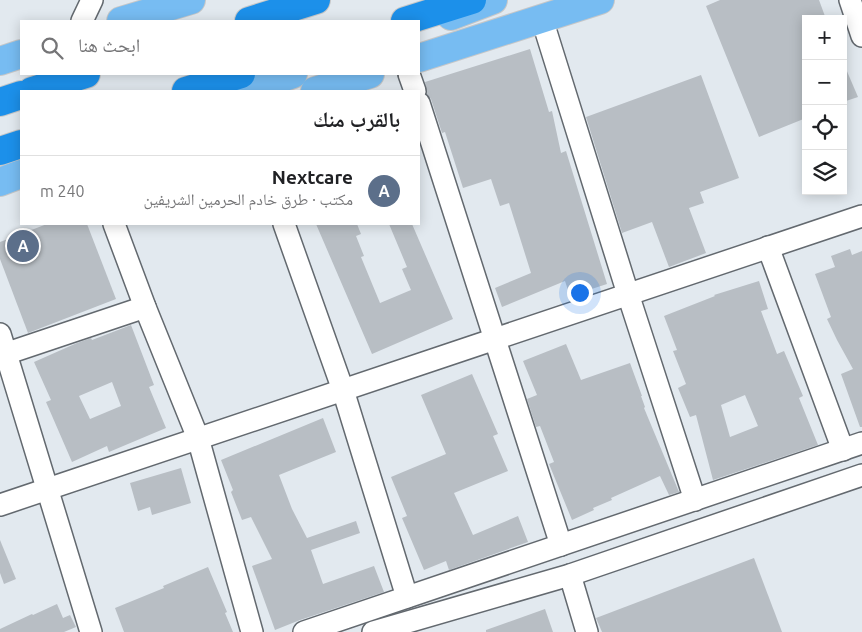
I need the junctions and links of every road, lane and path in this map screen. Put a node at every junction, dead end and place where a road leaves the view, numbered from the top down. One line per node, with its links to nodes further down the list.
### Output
1 (92, 0): 9 (street)
2 (316, 0): 11 (highway)
3 (472, 0): 12 (highway)
4 (493, 0): 13 (main road)
5 (600, 0): 8 (main road)
6 (850, 0): 14 (street)
7 (180, 1): 10 (main road)
8 (542, 19): 16 (main road); 43 (street)
9 (82, 20)
10 (125, 20)
11 (252, 20)
12 (408, 20)
13 (420, 27)
14 (862, 36)
15 (20, 54): 17 (main road)
16 (420, 58)
17 (0, 61)
18 (62, 75): 29 (main road)
19 (83, 75): 24 (highway)
20 (238, 75): 25 (highway)
21 (290, 75): 26 (main road)
22 (367, 75): 27 (main road)
23 (409, 75): 28 (street)
24 (35, 90)
25 (189, 90)
26 (248, 90)
27 (318, 90)
28 (415, 90)
29 (0, 92)
30 (20, 95): 31 (highway)
31 (0, 102)
32 (420, 106): 45 (street)
33 (20, 144): 34 (highway)
34 (0, 150)
35 (20, 174): 36 (main road)
36 (0, 182)
37 (20, 184): 38 (main road)
38 (0, 191)
39 (862, 216): 42 (street)
40 (114, 225): 44 (street)
41 (284, 225): 47 (street)
42 (768, 247): 43 (street); 49 (street)
43 (628, 294): 45 (street); 52 (street)
44 (145, 308): 46 (street); 48 (street)
45 (494, 339): 47 (street); 54 (street)
46 (3, 344): 51 (street)
47 (343, 390): 48 (street); 56 (street)
48 (198, 438): 51 (street); 58 (street)
49 (853, 446): 52 (street)
50 (862, 476): 55 (street)
51 (48, 489): 53 (street); 57 (street)
52 (695, 500): 54 (street)
53 (0, 505)
54 (561, 545): 56 (street)
55 (570, 574): 60 (street); 61 (street)
56 (406, 597): 59 (street)
57 (91, 632)
58 (252, 632)
59 (304, 632)
60 (373, 632)
61 (587, 632)

